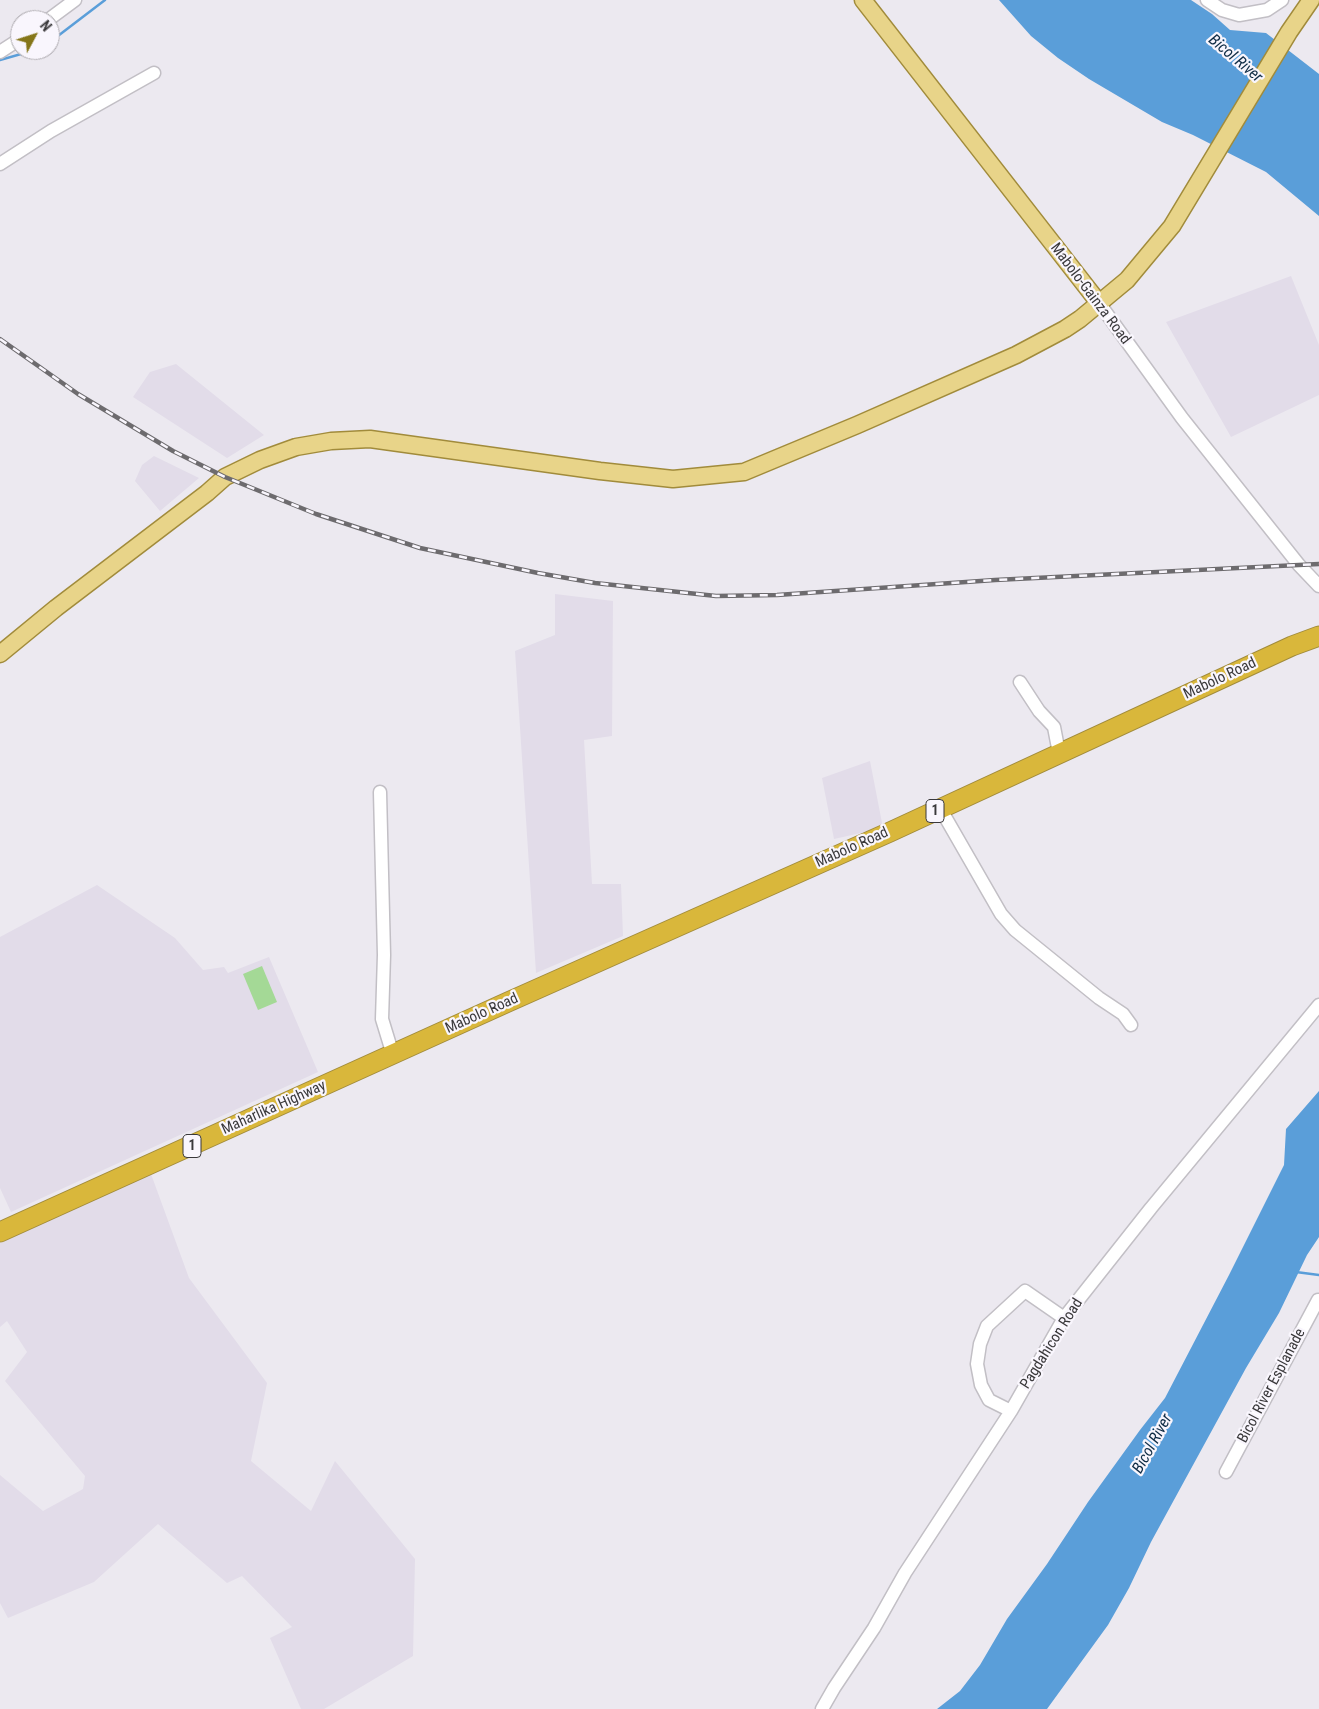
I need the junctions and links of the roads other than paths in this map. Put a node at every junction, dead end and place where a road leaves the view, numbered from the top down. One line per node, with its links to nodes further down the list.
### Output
1 (75, 0): 6 (street)
2 (863, 0): 9 (main road, Mabolo-Gainza Road)
3 (1207, 0): 4 (street)
4 (1282, 0)
5 (1311, 0): 9 (main road)
6 (60, 11)
7 (154, 73): 8 (street)
8 (0, 164)
9 (1099, 303): 10 (street, Mabolo-Gainza Road); 12 (main road)
10 (1319, 586)
11 (1319, 636): 14 (highway, Mabolo Road / 1)
12 (0, 654)
13 (1020, 682): 14 (street)
14 (1059, 753): 16 (highway, Mabolo Road / 1)
15 (380, 792): 19 (street)
16 (940, 808): 18 (street); 19 (highway, Mabolo Road / 1)
17 (1319, 1005): 22 (street, Pagdahicon Road)
18 (1131, 1025)
19 (388, 1057): 20 (highway, Maharlika Highway / 1)
20 (0, 1232)
21 (1318, 1300): 24 (street, Bicol River Esplanade)
22 (1064, 1318): 23 (street, Pagdahicon Road); 23 (street)
23 (1011, 1411): 25 (street, Pagdahicon Road)
24 (1226, 1472)
25 (822, 1709)

